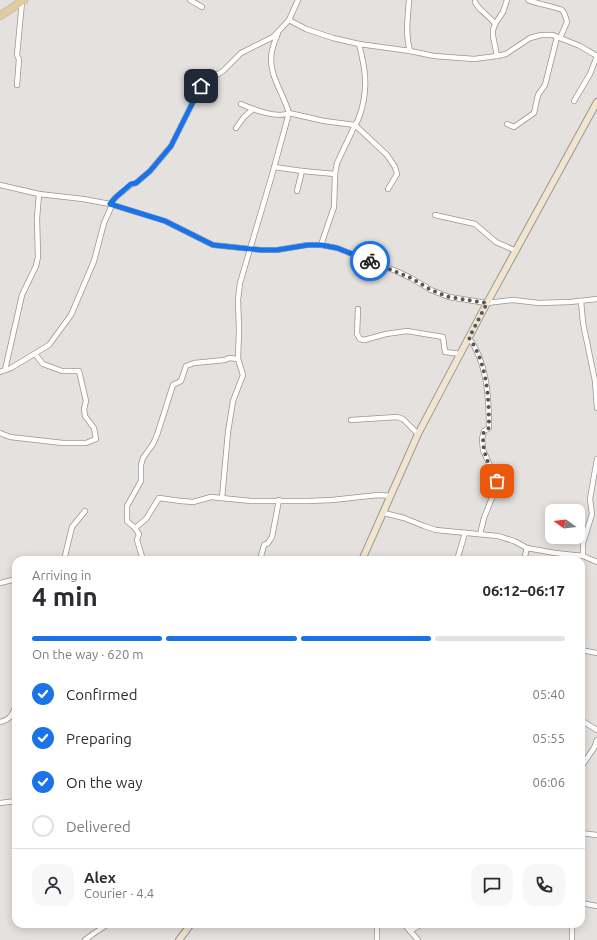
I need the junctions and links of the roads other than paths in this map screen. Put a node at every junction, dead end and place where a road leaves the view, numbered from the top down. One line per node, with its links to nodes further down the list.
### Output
1 (190, 0): 8 (street)
2 (298, 0): 10 (street)
3 (409, 0): 15 (street)
4 (507, 0): 11 (street)
5 (528, 0): 13 (street)
6 (22, 1): 9 (main road); 18 (street)
7 (475, 2): 11 (street)
8 (202, 7)
9 (0, 16)
10 (289, 20): 12 (street); 14 (street)
11 (495, 24): 16 (street)
12 (279, 31): 23 (street); 34 (street)
13 (559, 37): 16 (street); 17 (street); 24 (street)
14 (359, 44): 15 (street); 25 (street)
15 (410, 51): 16 (street)
16 (497, 56)
17 (597, 56): 19 (street)
18 (17, 85)
19 (574, 101)
20 (597, 102): 38 (main road)
21 (241, 104): 22 (street)
22 (253, 109): 23 (street); 26 (street)
23 (288, 113): 25 (street); 27 (street)
24 (507, 124)
25 (355, 125): 29 (street); 31 (street)
26 (236, 128)
27 (274, 167): 28 (street); 37 (street)
28 (302, 171): 29 (street); 32 (street)
29 (335, 174): 36 (street)
30 (0, 185): 33 (street)
31 (388, 189)
32 (297, 191)
33 (39, 194): 34 (street); 47 (street)
34 (111, 205): 37 (street); 44 (street)
35 (436, 215): 38 (street)
36 (321, 245): 37 (street); 41 (street)
37 (250, 249): 46 (street)
38 (516, 251): 41 (main road)
39 (597, 298): 40 (street)
40 (581, 301): 41 (street); 48 (street)
41 (487, 303): 43 (main road)
42 (358, 309): 45 (street)
43 (469, 338): 45 (main road); 61 (street)
44 (34, 354): 47 (street); 50 (street)
45 (461, 354): 51 (main road)
46 (238, 359): 54 (street); 59 (street)
47 (2, 371)
48 (597, 408)
49 (351, 420): 51 (street)
50 (0, 433)
51 (418, 434): 53 (main road)
52 (597, 459): 58 (street)
53 (391, 496): 55 (street); 57 (main road)
54 (222, 498): 55 (street); 59 (street)
55 (279, 500): 65 (street)
56 (85, 511): 63 (street)
57 (384, 513): 60 (street); 66 (main road)
58 (594, 514): 69 (street)
59 (135, 528): 64 (street)
60 (465, 533): 61 (street); 67 (street)
61 (480, 534): 62 (street)
62 (527, 548): 68 (street); 69 (street)
63 (65, 556)
64 (142, 556)
65 (261, 556)
66 (364, 556)
67 (459, 556)
68 (525, 556)
69 (583, 556)
70 (585, 557): 71 (street)
71 (597, 562)
72 (12, 580): 73 (street)
73 (0, 583)
74 (585, 651): 75 (street)
75 (597, 653)
76 (12, 715): 77 (street)
77 (0, 722)
78 (585, 723): 79 (street)
79 (597, 730)
80 (597, 740): 81 (street)
81 (585, 761)
82 (12, 802): 83 (street)
83 (0, 803)
84 (585, 834): 85 (street)
85 (597, 835)
86 (585, 904): 87 (street)
87 (597, 906)
88 (102, 928): 95 (street)
89 (188, 928): 96 (main road)
90 (377, 928): 97 (street)
91 (407, 928): 94 (street)
92 (415, 928): 94 (street)
93 (572, 928): 99 (street)
94 (410, 931): 98 (street)
95 (85, 940)
96 (178, 940)
97 (377, 940)
98 (418, 940)
99 (572, 940)

